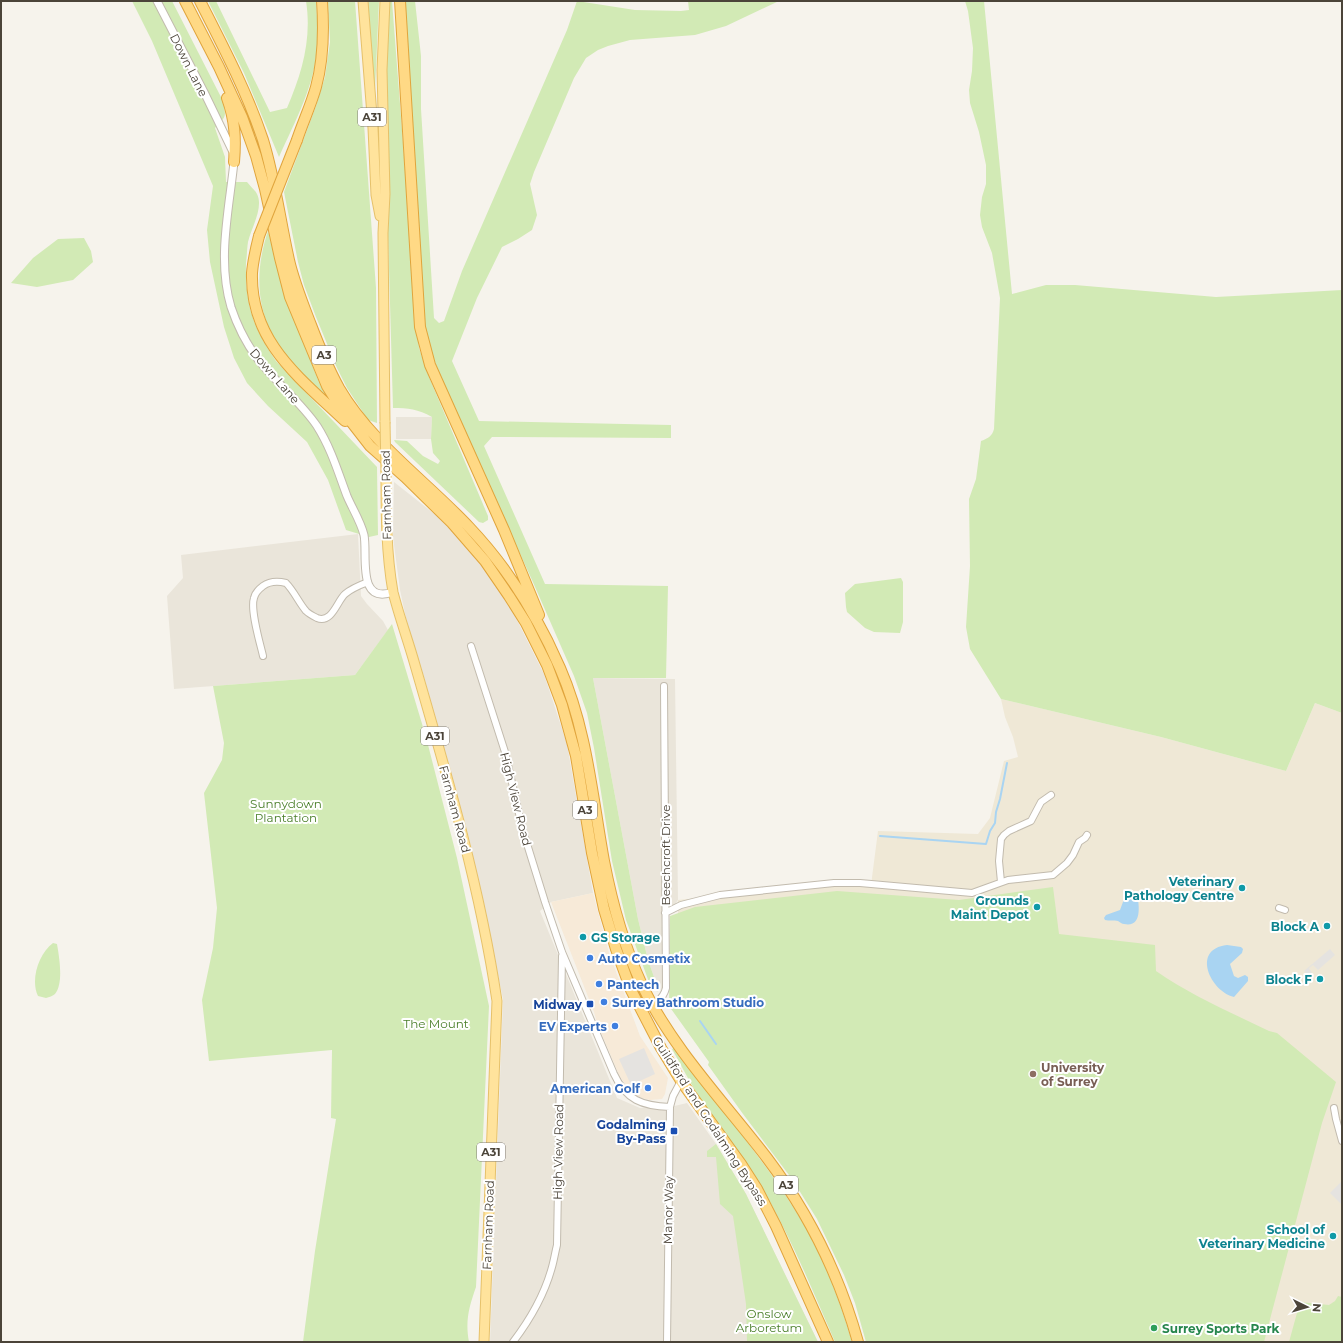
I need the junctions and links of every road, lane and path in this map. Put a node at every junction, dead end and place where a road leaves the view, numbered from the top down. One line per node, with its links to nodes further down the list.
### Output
1 (156, 1): 9 (street, Down Lane)
2 (186, 1): 8 (highway, Guildford and Godalming Bypass / A3)
3 (200, 1): 15 (highway, Guildford and Godalming Bypass / A3)
4 (322, 1): 11 (highway, bridge)
5 (363, 1): 10 (main road, Farnham Road / A31)
6 (385, 1): 10 (main road, Farnham Road / A31)
7 (400, 1): 15 (highway, A3)
8 (198, 24): 9 (highway); 11 (highway, Guildford and Godalming Bypass / A3)
9 (234, 162): 12 (street, Down Lane)
10 (383, 233): 13 (main road, Farnham Road / A31, bridge)
11 (370, 446): 26 (highway, Guildford and Godalming Bypass / A3)
12 (368, 582): 13 (street); 16 (street)
13 (393, 592): 31 (main road, Farnham Road / A31)
14 (471, 646): 22 (street, High View Road)
15 (552, 651): 25 (highway, Guildford and Godalming Bypass / A3)
16 (263, 656)
17 (664, 686): 21 (street, Beechcroft Drive)
18 (1051, 795): 20 (street)
19 (1087, 835): 20 (street)
20 (1001, 882): 21 (street)
21 (665, 913): 25 (street, Beechcroft Drive)
22 (562, 952): 23 (street, High View Road); 24 (street, High View Road)
23 (575, 983): 24 (street); 28 (street, High View Road)
24 (562, 985): 32 (street, High View Road)
25 (652, 1005): 26 (street, Beechcroft Drive); 35 (highway, Guildford and Godalming Bypass / A3)
26 (641, 1011): 27 (highway, Guildford and Godalming Bypass / A3)
27 (681, 1081): 28 (street, Manor Way); 34 (highway, Guildford and Godalming Bypass / A3)
28 (670, 1107): 33 (street, Manor Way)
29 (1334, 1108): 30 (street)
30 (1342, 1141)
31 (484, 1342)
32 (512, 1342)
33 (667, 1342)
34 (828, 1342)
35 (858, 1342)

